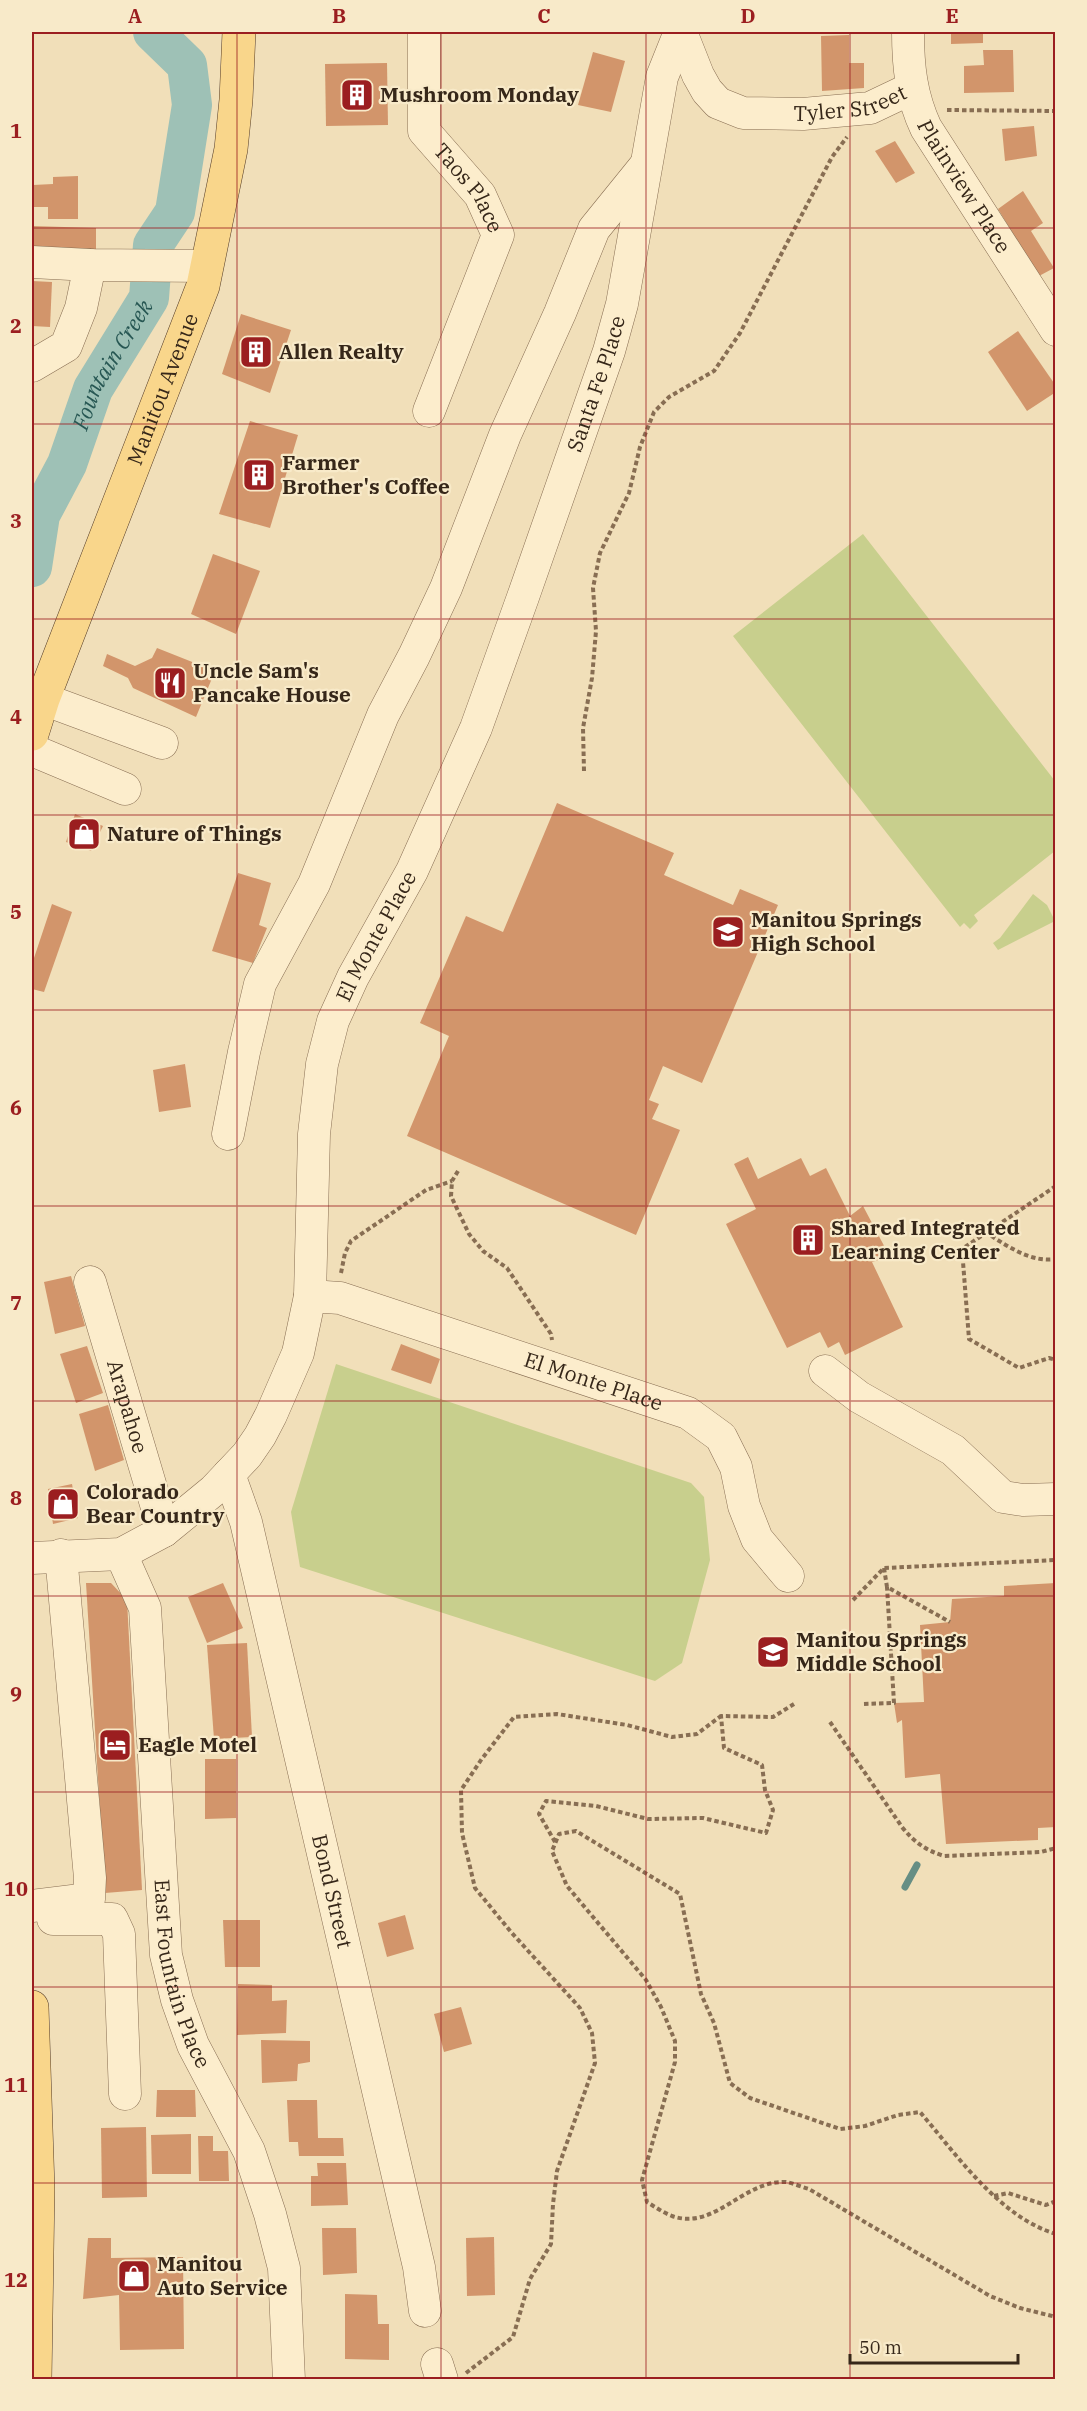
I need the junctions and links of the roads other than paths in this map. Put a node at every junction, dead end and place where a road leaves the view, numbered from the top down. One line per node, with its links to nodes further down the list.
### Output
1 (239, 32): 9 (main road, Manitou Avenue)
2 (424, 32): 12 (street, Taos Place)
3 (680, 32): 5 (street, Tyler Street); 6 (street, Santa Fe Place)
4 (908, 32): 5 (street, Plainview Place)
5 (912, 88): 10 (street, Plainview Place)
6 (646, 164): 13 (street, Santa Fe Place); 19 (street, Santa Fe Place)
7 (32, 262): 8 (street)
8 (90, 265): 9 (street); 11 (street)
9 (207, 266): 14 (main road, Manitou Avenue)
10 (1056, 330)
11 (32, 366)
12 (429, 411)
13 (523, 597): 21 (street, El Monte Place)
14 (43, 699): 15 (main road, Manitou Avenue); 16 (street)
15 (32, 734)
16 (162, 742)
17 (32, 750): 18 (street)
18 (125, 789)
19 (228, 1134)
20 (90, 1282): 25 (street, Arapahoe)
21 (310, 1296): 23 (street, El Monte Place); 28 (street, El Monte Place)
22 (825, 1371): 24 (street)
23 (229, 1473): 25 (street, El Monte Place); 33 (street, Bond Street)
24 (1056, 1499)
25 (164, 1532): 26 (street, El Monte Place)
26 (121, 1554): 27 (street, El Monte Place); 35 (street, East Fountain Place)
27 (46, 1557): 29 (street)
28 (788, 1576)
29 (32, 1906)
30 (32, 1921): 32 (street)
31 (32, 2007): 34 (main road)
32 (125, 2094)
33 (425, 2311)
34 (35, 2379)
35 (289, 2379)

